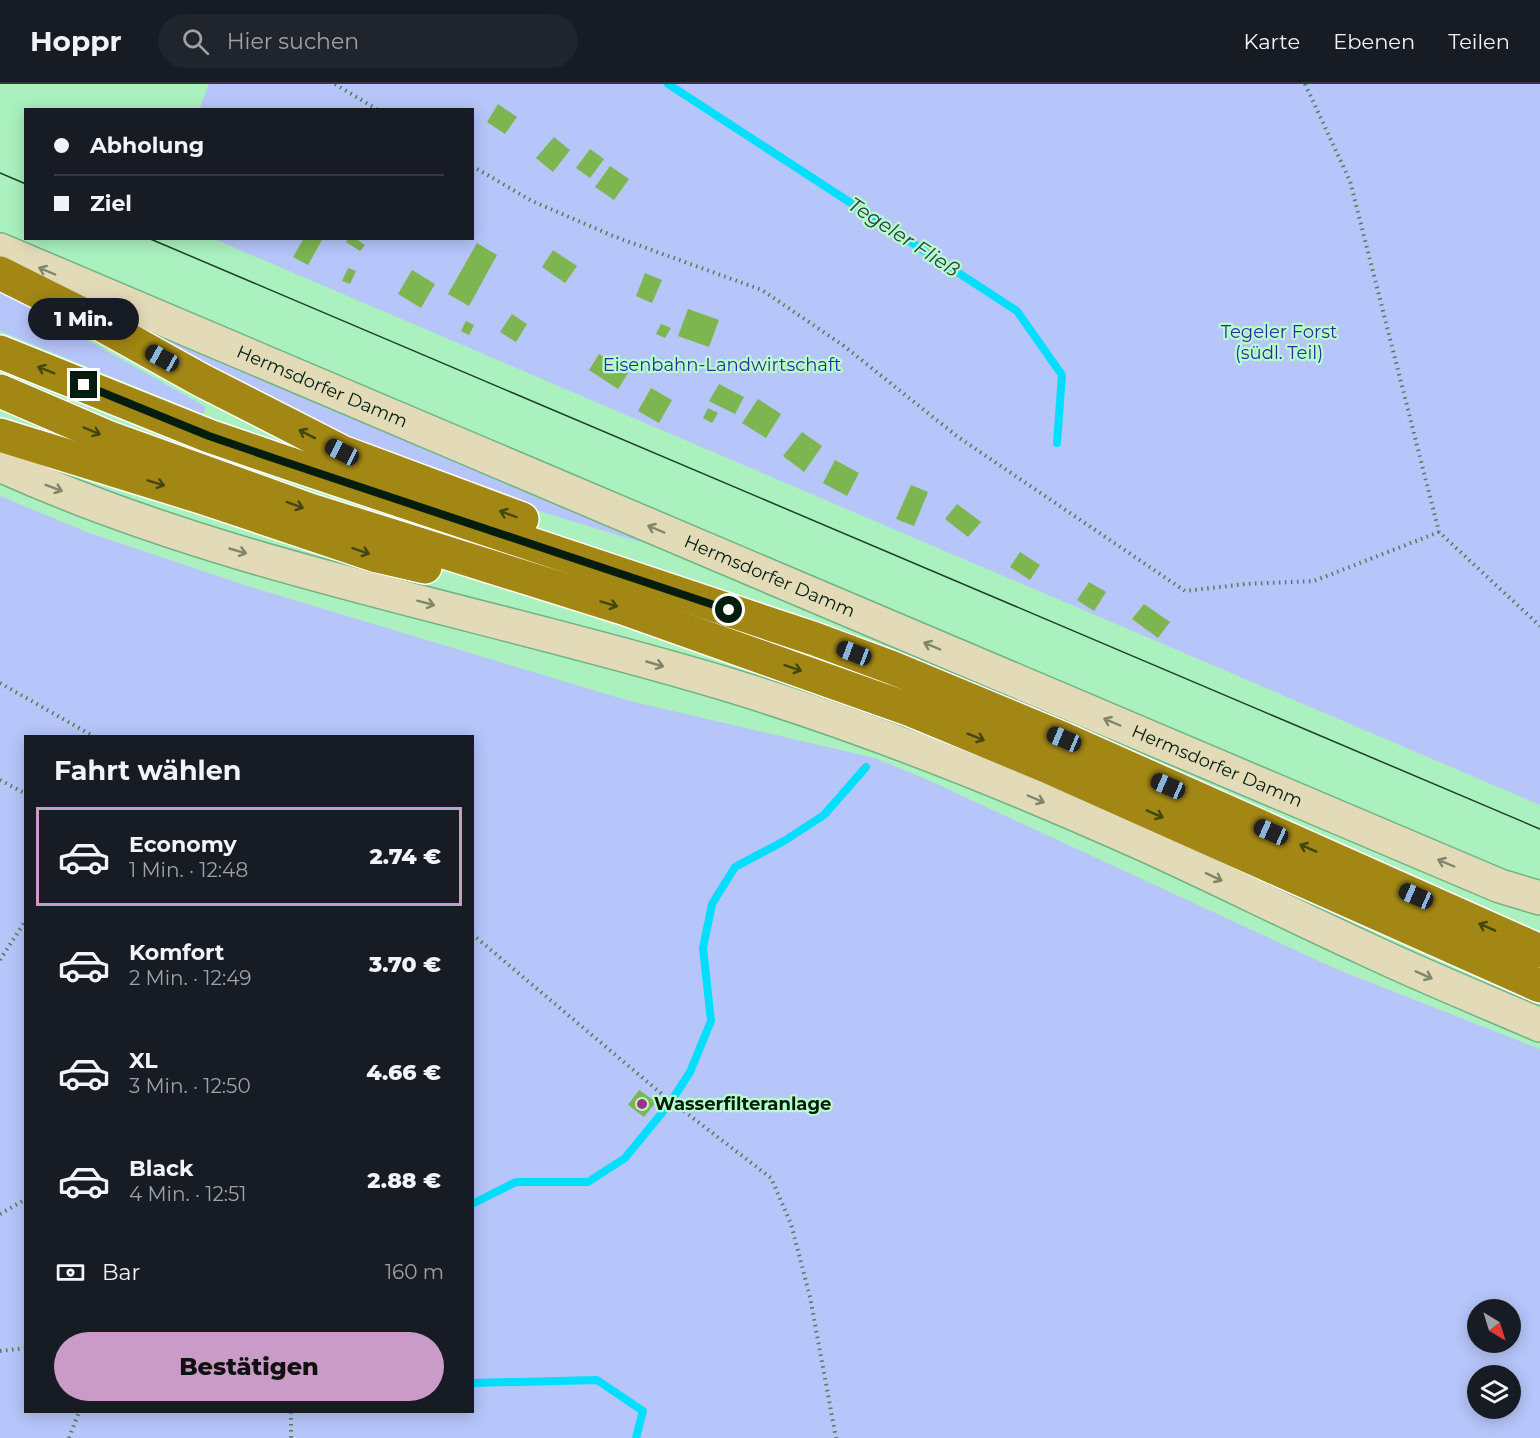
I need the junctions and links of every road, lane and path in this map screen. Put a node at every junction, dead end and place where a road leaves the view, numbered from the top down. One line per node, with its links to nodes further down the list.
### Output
1 (335, 84): 3 (path)
2 (1305, 84): 11 (path)
3 (375, 108)
4 (474, 167): 11 (path)
5 (0, 250): 19 (main road, Hermsdorfer Damm, one-way to 5)
6 (0, 273): 14 (highway, one-way to 6)
7 (0, 352): 14 (highway, one-way to 7)
8 (0, 391): 12 (highway, one-way to 12)
9 (0, 435): 12 (highway, one-way to 12)
10 (0, 465): 25 (main road, one-way to 25)
11 (1439, 531): 13 (path)
12 (521, 577): 24 (highway, one-way to 24)
13 (1540, 626)
14 (815, 639): 22 (highway, one-way to 14)
15 (0, 683): 16 (path)
16 (91, 735)
17 (0, 780): 18 (path)
18 (24, 793)
19 (1540, 898)
20 (24, 923): 23 (path)
21 (474, 936): 34 (path)
22 (1540, 951)
23 (0, 960)
24 (1540, 986)
25 (1540, 1025)
26 (24, 1200): 27 (path)
27 (0, 1214)
28 (24, 1348): 29 (path)
29 (0, 1351)
30 (80, 1413): 32 (path)
31 (291, 1413): 33 (path)
32 (69, 1438)
33 (291, 1438)
34 (836, 1438)

